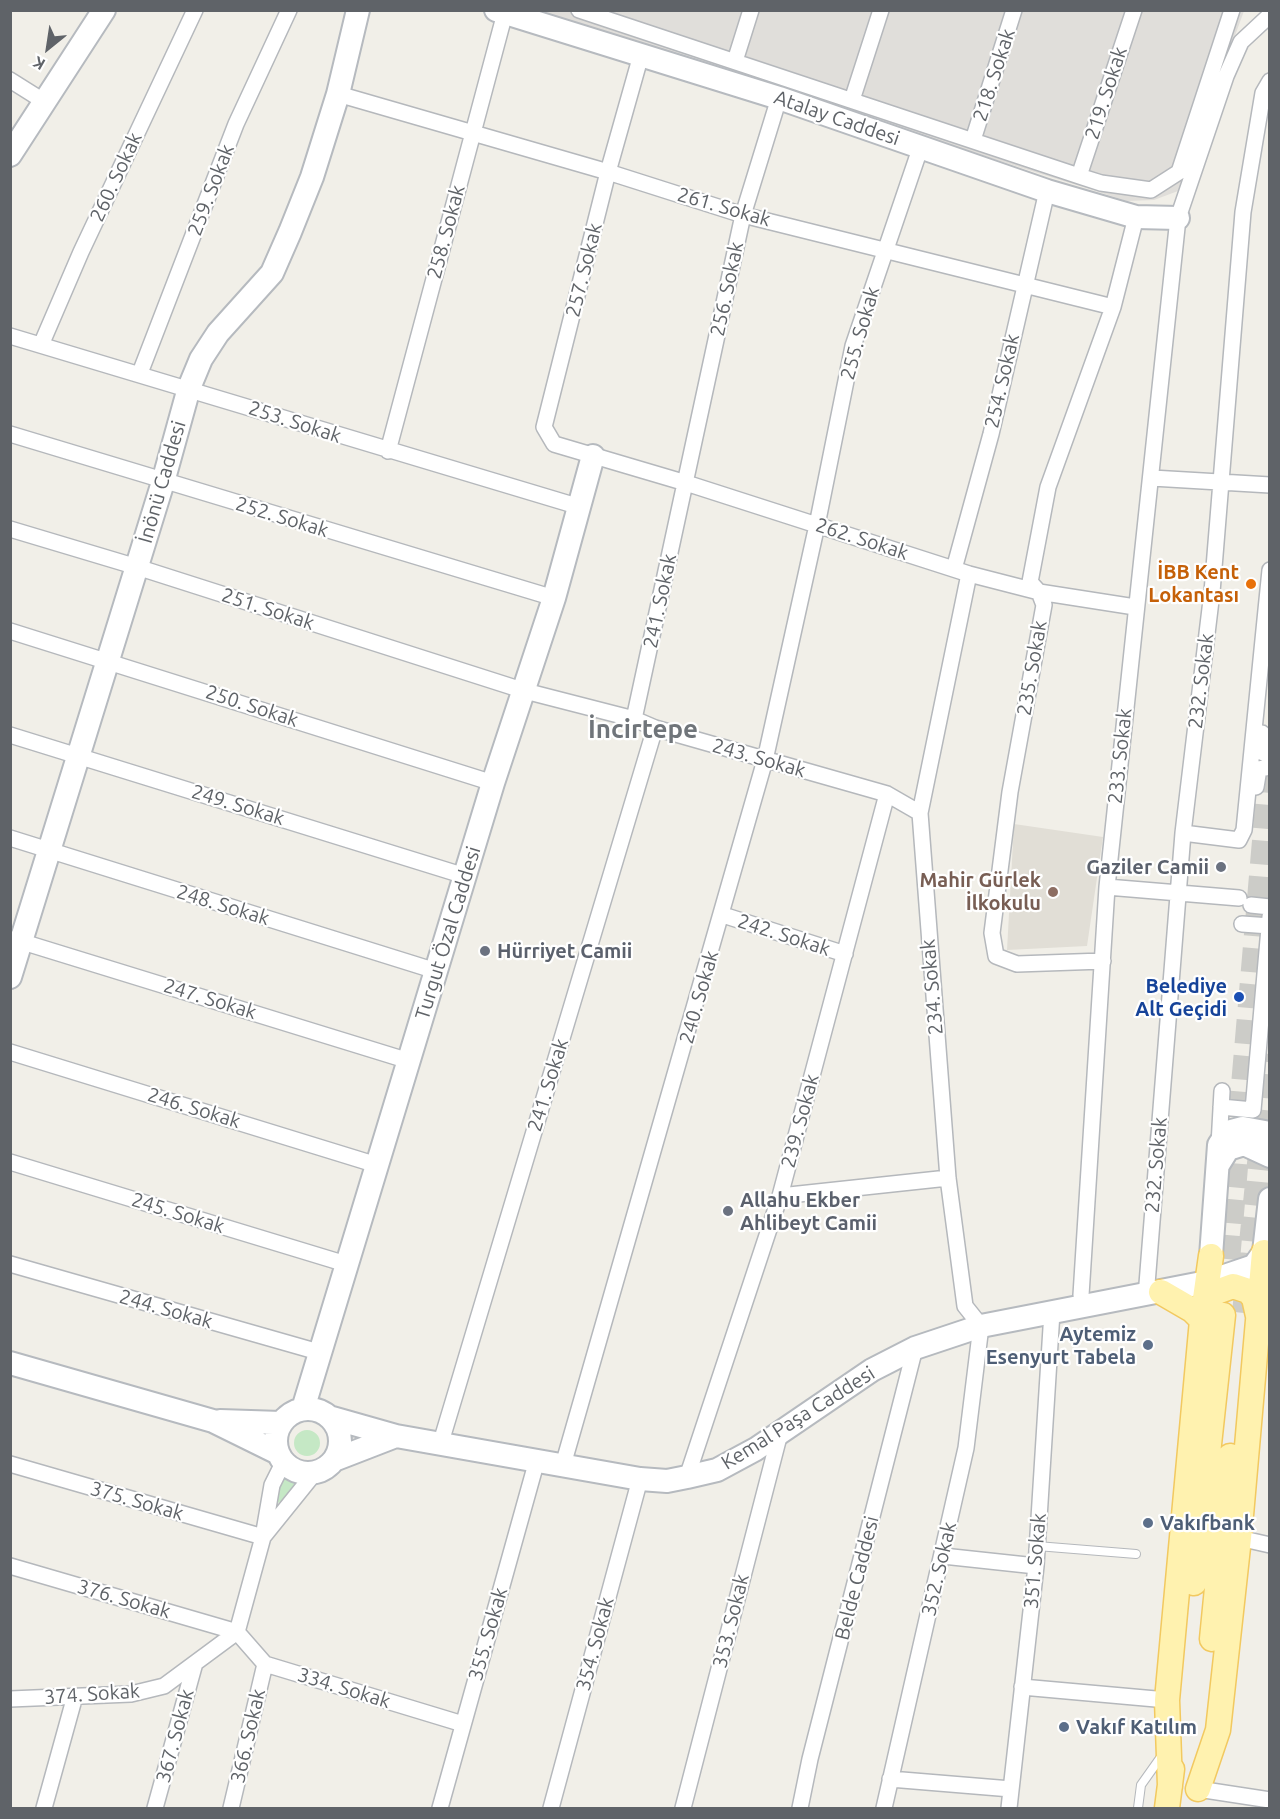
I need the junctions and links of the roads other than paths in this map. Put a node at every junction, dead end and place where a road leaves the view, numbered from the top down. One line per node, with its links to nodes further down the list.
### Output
1 (104, 10): 21 (street)
2 (195, 10): 36 (street, 260. Sokak)
3 (289, 10): 37 (street, 259. Sokak)
4 (358, 10): 18 (street, İnönü Caddesi)
5 (579, 10): 13 (street)
6 (751, 10): 15 (street)
7 (881, 10): 20 (street)
8 (1014, 10): 23 (street, 218. Sokak)
9 (1134, 10): 27 (street, 219. Sokak)
10 (1232, 10): 27 (street)
11 (501, 12): 14 (street, Atalay Caddesi); 22 (street, 258. Sokak)
12 (1269, 15): 31 (street, 233. Sokak)
13 (620, 17): 15 (street)
14 (641, 55): 19 (street, Atalay Caddesi); 26 (street, 257. Sokak)
15 (735, 61): 20 (street)
16 (10, 80): 21 (street)
17 (1269, 81): 45 (street, 232. Sokak)
18 (338, 94): 22 (street, 261. Sokak); 38 (street, İnönü Caddesi)
19 (778, 98): 24 (street, Atalay Caddesi); 29 (street, 256. Sokak)
20 (852, 100): 23 (street)
21 (45, 102): 25 (street)
22 (472, 133): 26 (street, 261. Sokak); 40 (street, 258. Sokak)
23 (973, 140): 27 (street)
24 (921, 146): 28 (street, Atalay Caddesi); 32 (street, 255. Sokak)
25 (10, 155)
26 (609, 172): 29 (street, 261. Sokak); 41 (street, 257. Sokak)
27 (1079, 176)
28 (1047, 191): 30 (street, Atalay Caddesi); 33 (street, 254. Sokak)
29 (743, 215): 32 (street, 261. Sokak); 44 (street, 256. Sokak)
30 (1136, 217): 31 (street, Atalay Caddesi); 34 (street, 235. Sokak)
31 (1178, 219): 42 (street, 233. Sokak)
32 (886, 249): 33 (street, 261. Sokak); 48 (street, 255. Sokak)
33 (1023, 287): 34 (street, 261. Sokak); 51 (street, 254. Sokak)
34 (1113, 308): 54 (street, 235. Sokak)
35 (10, 336): 36 (street, 253. Sokak)
36 (41, 345): 37 (street, 253. Sokak)
37 (140, 373): 38 (street, 253. Sokak)
38 (189, 388): 40 (street, 253. Sokak); 43 (street, İnönü Caddesi)
39 (10, 434): 43 (street, 252. Sokak)
40 (388, 451): 47 (street, 253. Sokak)
41 (593, 456): 44 (street, 262. Sokak); 47 (street, Turgut Özal Caddesi)
42 (1152, 478): 45 (street); 56 (street, 233. Sokak)
43 (164, 482): 50 (street, İnönü Caddesi); 55 (street, 252. Sokak)
44 (687, 483): 48 (street, 262. Sokak); 61 (street, 241. Sokak)
45 (1221, 484): 46 (street); 71 (street, 232. Sokak)
46 (1269, 485)
47 (580, 507): 55 (street, Turgut Özal Caddesi)
48 (817, 525): 51 (street, 262. Sokak); 66 (street, 240. Sokak)
49 (10, 529): 50 (street, 251. Sokak)
50 (137, 567): 59 (street, İnönü Caddesi); 60 (street, 251. Sokak)
51 (954, 569): 53 (street, 262. Sokak)
52 (1269, 570): 58 (street)
53 (969, 574): 54 (street, 262. Sokak); 70 (street, 234. Sokak)
54 (1039, 592): 56 (street, 262. Sokak); 84 (street, 235. Sokak)
55 (554, 598): 60 (street, Turgut Özal Caddesi)
56 (1135, 607): 76 (street, 233. Sokak)
57 (10, 631): 59 (street, 250. Sokak)
58 (1263, 650): 65 (street); 73 (street)
59 (107, 660): 64 (street, İnönü Caddesi); 68 (street, 250. Sokak)
60 (525, 691): 61 (street, 243. Sokak); 68 (street, Turgut Özal Caddesi)
61 (634, 719): 62 (street, 243. Sokak)
62 (655, 728): 66 (street, 243. Sokak); 119 (street, 241. Sokak)
63 (10, 735): 64 (street, 249. Sokak)
64 (79, 755): 74 (street, İnönü Caddesi); 75 (street, 249. Sokak)
65 (1269, 756)
66 (765, 760): 69 (street, 243. Sokak); 79 (street, 240. Sokak)
67 (1269, 767): 73 (street)
68 (493, 783): 75 (street, Turgut Özal Caddesi)
69 (887, 794): 70 (street, 243. Sokak); 83 (street, 239. Sokak)
70 (920, 813): 96 (street, 234. Sokak)
71 (1183, 833): 73 (street); 77 (street, 232. Sokak)
72 (10, 838): 74 (street, 248. Sokak)
73 (1239, 840)
74 (49, 850): 82 (street, İnönü Caddesi); 85 (street, 248. Sokak)
75 (465, 876): 85 (street, Turgut Özal Caddesi)
76 (1107, 886): 77 (street); 84 (street, 233. Sokak)
77 (1178, 895): 78 (street); 105 (street, 232. Sokak)
78 (1269, 907)
79 (723, 915): 83 (street, 242. Sokak); 124 (street, 240. Sokak)
80 (1269, 923): 81 (street); 90 (street)
81 (1242, 924)
82 (16, 940): 86 (street, İnönü Caddesi); 88 (street, 247. Sokak)
83 (845, 954): 97 (street, 239. Sokak)
84 (1103, 961): 106 (street, 233. Sokak)
85 (436, 971): 88 (street, Turgut Özal Caddesi)
86 (10, 977)
87 (10, 1052): 95 (street, 246. Sokak)
88 (409, 1061): 95 (street, Turgut Özal Caddesi)
89 (1222, 1091): 90 (street)
90 (1221, 1107): 92 (street)
91 (1269, 1133): 92 (street)
92 (1218, 1155): 93 (street); 100 (street)
93 (1269, 1156)
94 (10, 1162): 102 (street, 245. Sokak)
95 (377, 1165): 102 (street, Turgut Özal Caddesi)
96 (948, 1178): 97 (street); 109 (street, 234. Sokak)
97 (780, 1196): 125 (street, 239. Sokak)
98 (1269, 1199): 99 (street)
99 (1264, 1252): 103 (street); 108 (main road)
100 (1211, 1256): 103 (street); 104 (main road); 105 (street, Kemal Paşa Caddesi)
101 (10, 1264): 111 (street, 244. Sokak)
102 (346, 1264): 111 (street, Turgut Özal Caddesi)
103 (1239, 1273): 104 (street)
104 (1207, 1282): 105 (street); 108 (main road)
105 (1154, 1288): 106 (street, Kemal Paşa Caddesi); 107 (street, Kemal Paşa Caddesi); 108 (main road)
106 (1081, 1295): 109 (street, Kemal Paşa Caddesi)
107 (1052, 1312): 109 (street, Kemal Paşa Caddesi); 130 (street, 351. Sokak)
108 (1232, 1316): 128 (main road); 141 (main road); 146 (main road); 147 (main road)
109 (981, 1326): 110 (street, Kemal Paşa Caddesi); 132 (street, 352. Sokak)
110 (915, 1348): 117 (street, Kemal Paşa Caddesi); 155 (street, Belde Caddesi)
111 (322, 1353): 113 (street, Turgut Özal Caddesi)
112 (10, 1364): 115 (street)
113 (303, 1409): 114 (street); 116 (street)
114 (329, 1417): 118 (street, Kemal Paşa Caddesi); 123 (street)
115 (213, 1420): 116 (street); 120 (street)
116 (281, 1424): 120 (street)
117 (780, 1433): 125 (street, Kemal Paşa Caddesi); 154 (street, 353. Sokak)
118 (396, 1436): 119 (street, Kemal Paşa Caddesi); 123 (street, Kemal Paşa Caddesi)
119 (441, 1442): 121 (street, Kemal Paşa Caddesi)
120 (281, 1457): 123 (street); 127 (street)
121 (537, 1460): 124 (street, Kemal Paşa Caddesi); 142 (street, 355. Sokak)
122 (10, 1464): 127 (street, 375. Sokak)
123 (329, 1464): 127 (street)
124 (563, 1465): 126 (street, Kemal Paşa Caddesi)
125 (687, 1477): 126 (street, Kemal Paşa Caddesi)
126 (640, 1479): 153 (street, 354. Sokak)
127 (263, 1537): 135 (street)
128 (1239, 1538): 129 (street); 147 (main road)
129 (1269, 1545)
130 (1037, 1546): 131 (lane); 134 (street, 351. Sokak)
131 (1136, 1554)
132 (943, 1556): 134 (street); 144 (street, 352. Sokak)
133 (10, 1566): 135 (street, 376. Sokak)
134 (1036, 1566): 138 (street, 351. Sokak)
135 (237, 1632): 136 (street, 374. Sokak); 137 (street)
136 (195, 1663): 139 (street, 374. Sokak); 150 (street, 367. Sokak)
137 (265, 1664): 142 (street, 334. Sokak); 151 (street, 366. Sokak)
138 (1022, 1687): 141 (street); 145 (street, 351. Sokak)
139 (75, 1696): 140 (street, 374. Sokak); 149 (street)
140 (10, 1699)
141 (1167, 1700): 143 (main road)
142 (463, 1724): 152 (street, 355. Sokak)
143 (1169, 1745): 146 (main road); 158 (lane)
144 (890, 1779): 145 (street); 156 (street, 352. Sokak)
145 (1011, 1788): 157 (street, 351. Sokak)
146 (1169, 1797)
147 (1197, 1799): 148 (street)
148 (1269, 1800)
149 (44, 1809)
150 (155, 1809)
151 (231, 1809)
152 (440, 1809)
153 (551, 1809)
154 (683, 1809)
155 (800, 1809)
156 (884, 1809)
157 (1009, 1809)
158 (1138, 1809)

